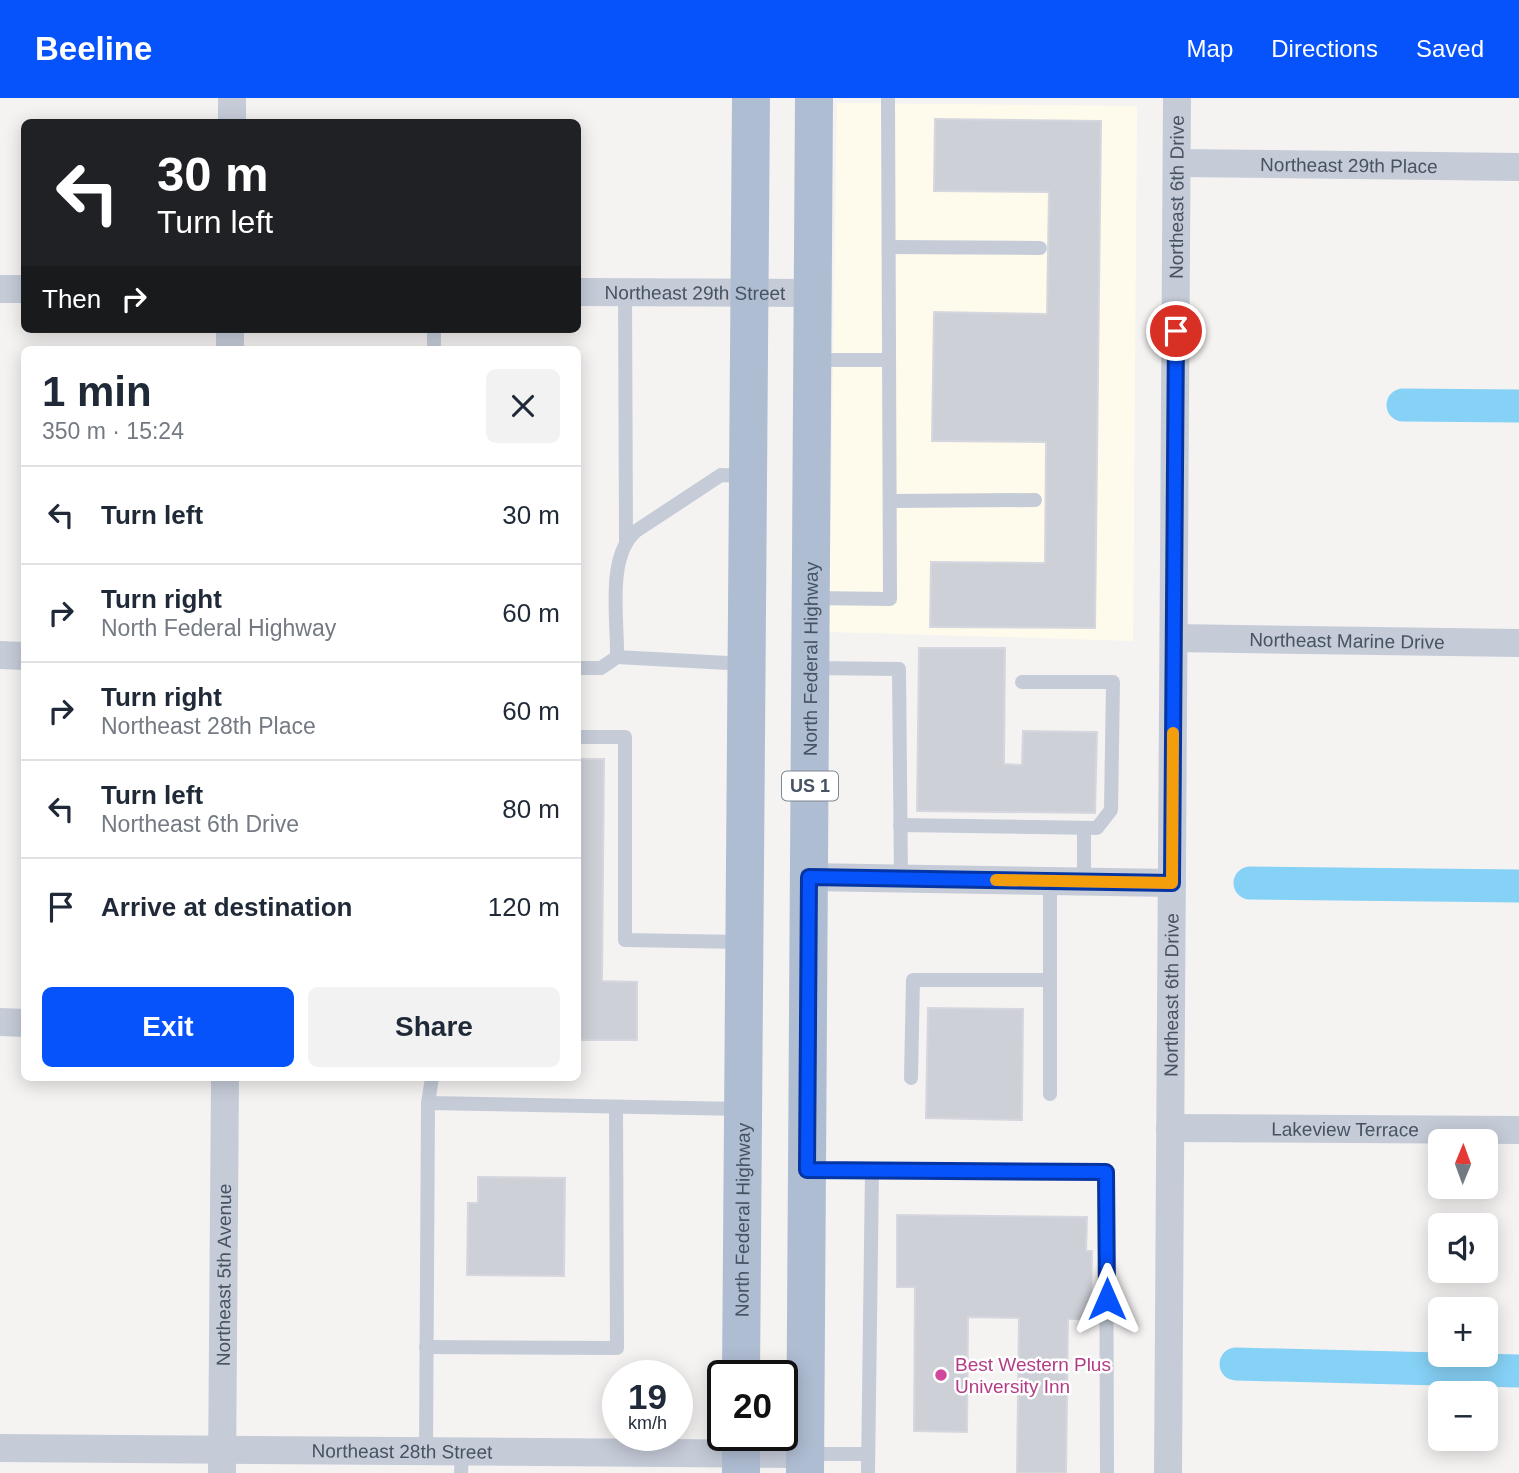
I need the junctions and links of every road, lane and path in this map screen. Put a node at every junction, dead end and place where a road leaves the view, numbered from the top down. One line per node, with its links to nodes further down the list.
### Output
1 (232, 98): 6 (street)
2 (751, 98): 15 (main road, North Federal Highway)
3 (814, 98): 16 (main road, North Federal Highway / US 1)
4 (888, 98): 9 (lane)
5 (1177, 98): 7 (street, Northeast 6th Drive)
6 (232, 119)
7 (1177, 163): 8 (street, Northeast 29th Place); 24 (street, Northeast 6th Drive)
8 (1519, 167)
9 (889, 247): 10 (lane); 18 (lane)
10 (1040, 248)
11 (0, 289): 12 (street)
12 (21, 289)
13 (581, 292): 14 (street, Northeast 29th Street)
14 (625, 292): 15 (street, Northeast 29th Street); 22 (lane)
15 (750, 293): 16 (street, Northeast 29th Street); 19 (main road, North Federal Highway)
16 (813, 293): 17 (main road, North Federal Highway / US 1)
17 (812, 360): 18 (lane); 23 (main road, North Federal Highway / US 1)
18 (889, 360): 20 (lane)
19 (748, 476): 22 (lane); 29 (main road, North Federal Highway)
20 (890, 500): 21 (lane); 23 (lane)
21 (1035, 500)
22 (626, 540): 28 (lane)
23 (811, 598): 31 (main road, North Federal Highway / US 1)
24 (1174, 638): 25 (street, Northeast Marine Drive); 40 (street, Northeast 6th Drive)
25 (1519, 643)
26 (0, 656): 27 (street)
27 (21, 656)
28 (617, 657): 29 (lane); 30 (lane)
29 (747, 664): 41 (main road, North Federal Highway)
30 (581, 668)
31 (810, 668): 34 (lane); 36 (main road, North Federal Highway / US 1)
32 (1023, 682): 35 (lane)
33 (581, 737): 41 (lane)
34 (900, 825): 35 (lane); 37 (lane)
35 (1084, 828): 39 (lane)
36 (809, 877): 37 (street); 54 (main road, North Federal Highway / US 1)
37 (901, 879): 38 (street)
38 (1049, 881): 39 (street); 42 (lane)
39 (1084, 881): 40 (street)
40 (1172, 883): 52 (street, Northeast 6th Drive)
41 (744, 942): 51 (main road, North Federal Highway)
42 (1050, 980): 45 (lane); 48 (lane)
43 (0, 1023): 44 (street)
44 (21, 1023)
45 (911, 1078)
46 (225, 1081): 62 (street, Northeast 5th Avenue)
47 (432, 1081): 49 (lane)
48 (1050, 1094)
49 (428, 1103): 50 (lane); 56 (lane)
50 (616, 1107): 51 (lane); 56 (lane)
51 (744, 1109): 57 (main road, North Federal Highway)
52 (1170, 1128): 53 (street, Lakeview Terrace); 67 (street, Northeast 6th Drive)
53 (1519, 1130)
54 (807, 1170): 55 (lane); 64 (main road, North Federal Highway / US 1)
55 (872, 1170): 61 (lane); 66 (lane)
56 (426, 1347): 59 (lane)
57 (741, 1360)
58 (0, 1448): 62 (street, Northeast 28th Street)
59 (426, 1451): 62 (street, Northeast 28th Street); 63 (street, Northeast 28th Street)
60 (741, 1454): 63 (street, Northeast 28th Street); 64 (street, Northeast 28th Street)
61 (869, 1454): 64 (lane); 65 (lane)
62 (222, 1461)
63 (461, 1462)
64 (805, 1463)
65 (868, 1473)
66 (1107, 1473)
67 (1168, 1473)

